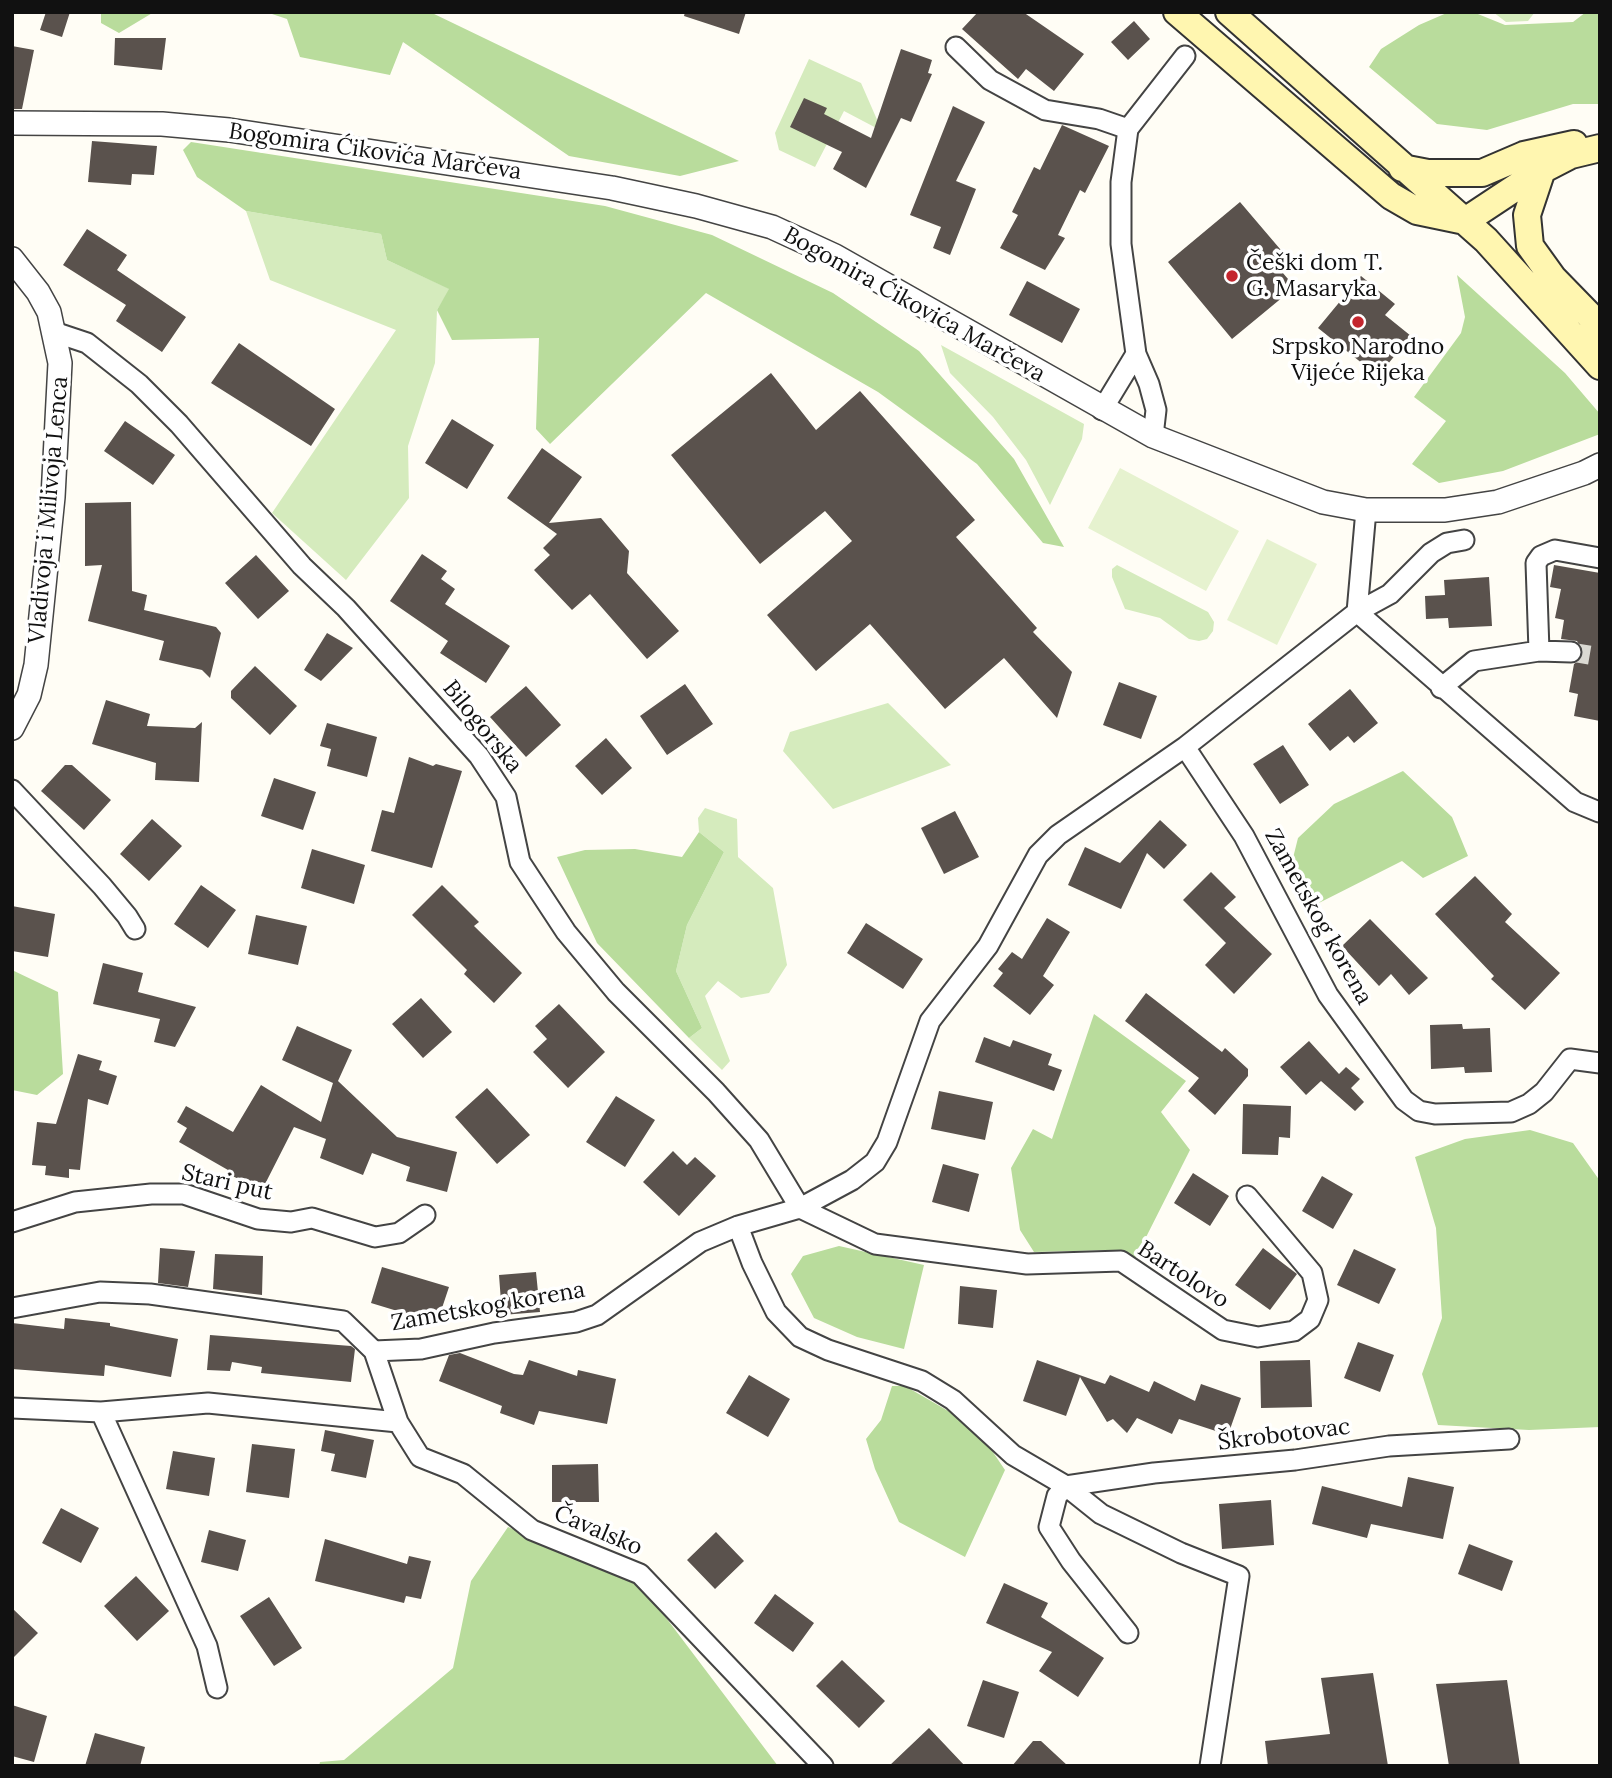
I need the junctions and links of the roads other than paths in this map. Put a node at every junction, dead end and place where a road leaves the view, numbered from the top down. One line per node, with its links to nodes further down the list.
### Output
1 (1177, 12): 11 (main road)
2 (1228, 12): 8 (main road)
3 (956, 47): 6 (street)
4 (1185, 56): 6 (street)
5 (12, 123): 17 (street, Bogomira Ćikovića Marčeva)
6 (1128, 129): 15 (street)
7 (1600, 146): 9 (main road); 10 (main road)
8 (1402, 168): 10 (main road); 11 (main road)
9 (1542, 170): 11 (main road); 14 (main road)
10 (1482, 173): 11 (main road)
11 (1465, 221): 16 (main road)
12 (12, 259): 13 (street, Vladivoja i Milivoja Lenca)
13 (54, 332): 27 (street, Vladivoja i Milivoja Lenca); 34 (street, Bilogorska)
14 (1600, 338)
15 (1136, 354): 17 (street); 18 (street)
16 (1600, 366)
17 (1102, 410): 18 (street, Bogomira Ćikovića Marčeva)
18 (1153, 436): 20 (street, Bogomira Ćikovića Marčeva)
19 (1592, 469): 20 (street, Bogomira Ćikovića Marčeva)
20 (1367, 510): 23 (street)
21 (1464, 540): 23 (street, Zametskog korena)
22 (1600, 558): 24 (street)
23 (1357, 612): 26 (street); 28 (street, Zametskog korena)
24 (1539, 651): 25 (street); 26 (street)
25 (1571, 652)
26 (1441, 688): 30 (street)
27 (12, 728)
28 (1185, 747): 32 (street, Zametskog korena); 34 (street, Zametskog korena)
29 (12, 790): 31 (street)
30 (1599, 811)
31 (135, 929)
32 (1600, 1063)
33 (1247, 1196): 34 (street, Bartolovo)
34 (800, 1208): 37 (street, Zametskog korena)
35 (425, 1215): 36 (street, Stari put)
36 (12, 1222)
37 (738, 1226): 39 (street, Zametskog korena); 44 (street)
38 (12, 1308): 39 (street, Zametskog korena)
39 (374, 1351): 42 (street, Čavalsko)
40 (12, 1408): 41 (street)
41 (101, 1412): 42 (street); 46 (street)
42 (398, 1422): 47 (street, Čavalsko)
43 (1508, 1439): 44 (street, Škrobotovac)
44 (1066, 1486): 45 (street); 48 (street)
45 (1128, 1633)
46 (217, 1688)
47 (823, 1766)
48 (1210, 1766)

